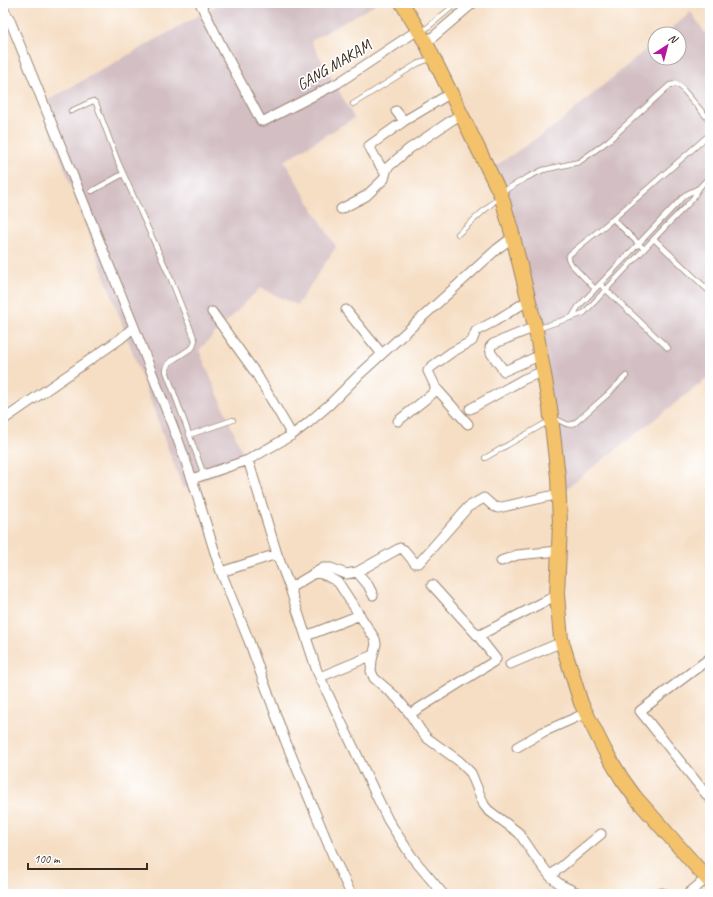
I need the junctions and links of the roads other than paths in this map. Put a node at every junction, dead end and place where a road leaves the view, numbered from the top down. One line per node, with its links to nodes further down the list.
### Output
1 (200, 3): 6 (street, GANG MAKAM)
2 (402, 3): 6 (main road)
3 (457, 3): 6 (lane)
4 (473, 3): 6 (street, GANG MAKAM)
5 (3, 9): 37 (street)
6 (421, 35): 7 (main road)
7 (433, 57): 8 (main road); 9 (lane)
8 (451, 93): 12 (main road); 13 (street)
9 (353, 104)
10 (72, 111): 17 (lane)
11 (396, 111): 13 (street)
12 (461, 114): 16 (street); 21 (main road)
13 (404, 121): 16 (street)
14 (710, 121): 21 (lane)
15 (710, 134): 23 (lane)
16 (386, 173): 22 (street)
17 (123, 174): 20 (lane); 51 (lane)
18 (710, 176): 19 (lane)
19 (699, 188): 26 (lane); 27 (lane)
20 (92, 191)
21 (501, 194): 24 (lane); 25 (main road)
22 (341, 209)
23 (613, 219): 27 (lane); 30 (lane)
24 (458, 234)
25 (513, 237): 33 (main road); 40 (street)
26 (654, 239): 28 (lane); 32 (lane)
27 (638, 244): 28 (lane); 29 (lane)
28 (644, 249): 31 (lane)
29 (600, 284): 30 (lane); 31 (lane)
30 (595, 289): 36 (lane)
31 (605, 290): 36 (lane); 39 (lane)
32 (710, 292)
33 (529, 300): 38 (main road); 44 (street)
34 (346, 310): 40 (street)
35 (212, 312): 52 (street)
36 (572, 317): 38 (lane)
37 (134, 327): 46 (street); 56 (street)
38 (535, 328): 41 (main road); 41 (street)
39 (668, 348)
40 (382, 354): 52 (street)
41 (541, 355): 42 (main road)
42 (544, 371): 45 (street); 48 (main road)
43 (626, 376): 48 (lane)
44 (436, 388): 49 (street); 50 (street)
45 (470, 409)
46 (3, 420)
47 (233, 420): 51 (lane)
48 (551, 420): 53 (lane); 57 (main road)
49 (398, 422)
50 (468, 424)
51 (189, 435): 55 (lane)
52 (292, 435): 54 (street)
53 (485, 458)
54 (248, 460): 55 (street); 59 (street)
55 (204, 475): 56 (street)
56 (192, 479): 62 (street)
57 (559, 494): 58 (main road); 63 (street)
58 (559, 551): 60 (street); 67 (main road)
59 (277, 554): 62 (street); 65 (street)
60 (501, 561)
61 (319, 570): 63 (street); 65 (street); 68 (street)
62 (221, 572): 84 (street)
63 (357, 572): 66 (street)
64 (432, 585): 70 (street)
65 (290, 588): 69 (street)
66 (373, 595)
67 (557, 595): 70 (street); 71 (main road)
68 (360, 615): 69 (street); 72 (street)
69 (306, 636): 75 (street)
70 (478, 636): 76 (street)
71 (562, 642): 74 (street); 77 (main road)
72 (373, 655): 75 (street); 76 (street)
73 (710, 658): 79 (street)
74 (510, 664)
75 (320, 678): 83 (street)
76 (412, 713): 81 (street)
77 (586, 713): 78 (street); 82 (main road)
78 (516, 746)
79 (710, 799)
80 (600, 834): 81 (street)
81 (550, 876): 85 (street)
82 (708, 880): 86 (street)
83 (438, 892)
84 (351, 894)
85 (580, 894)
86 (688, 894)

